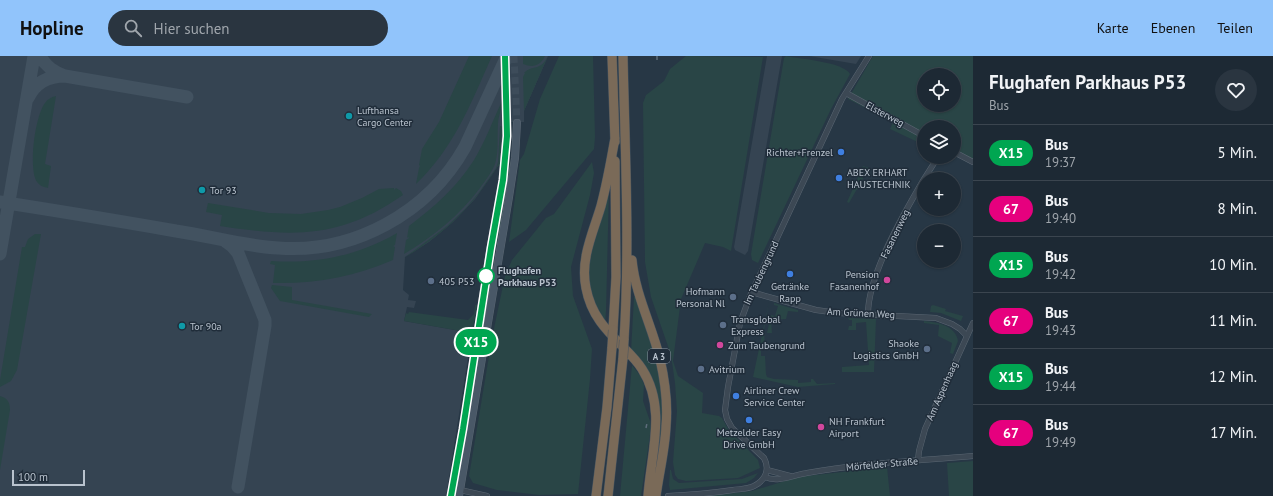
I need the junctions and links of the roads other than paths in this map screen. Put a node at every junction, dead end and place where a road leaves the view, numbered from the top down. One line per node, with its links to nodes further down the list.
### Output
1 (612, 56): 8 (highway)
2 (623, 56): 12 (highway, A 3)
3 (869, 56): 4 (street, Im Taubengrund)
4 (845, 95): 7 (street, Elsterweg); 13 (street, Im Taubengrund)
5 (507, 122): 22 (street)
6 (517, 123): 23 (street)
7 (917, 132)
8 (615, 138): 25 (highway, bridge); 27 (highway)
9 (961, 156): 10 (street)
10 (973, 162)
11 (917, 192): 14 (street, Fasanenweg)
12 (628, 218): 26 (highway, A 3, bridge); 28 (highway, A 3)
13 (752, 292): 14 (street, Am Grünen Weg); 19 (street, Im Taubengrund)
14 (868, 314): 16 (street, Am Grünen Weg)
15 (973, 323): 16 (street, Am Aspenhaag)
16 (967, 336): 18 (street, Am Aspenhaag)
17 (973, 456): 18 (street, Mörfelder Straße)
18 (918, 460): 20 (street, Mörfelder Straße)
19 (767, 470): 20 (street, Mörfelder Straße); 21 (street)
20 (791, 476): 21 (street, Mörfelder Straße)
21 (765, 477): 29 (street)
22 (451, 494): 23 (street)
23 (459, 494): 24 (street)
24 (487, 496)
25 (596, 496)
26 (608, 496)
27 (648, 496)
28 (656, 496)
29 (668, 496)

